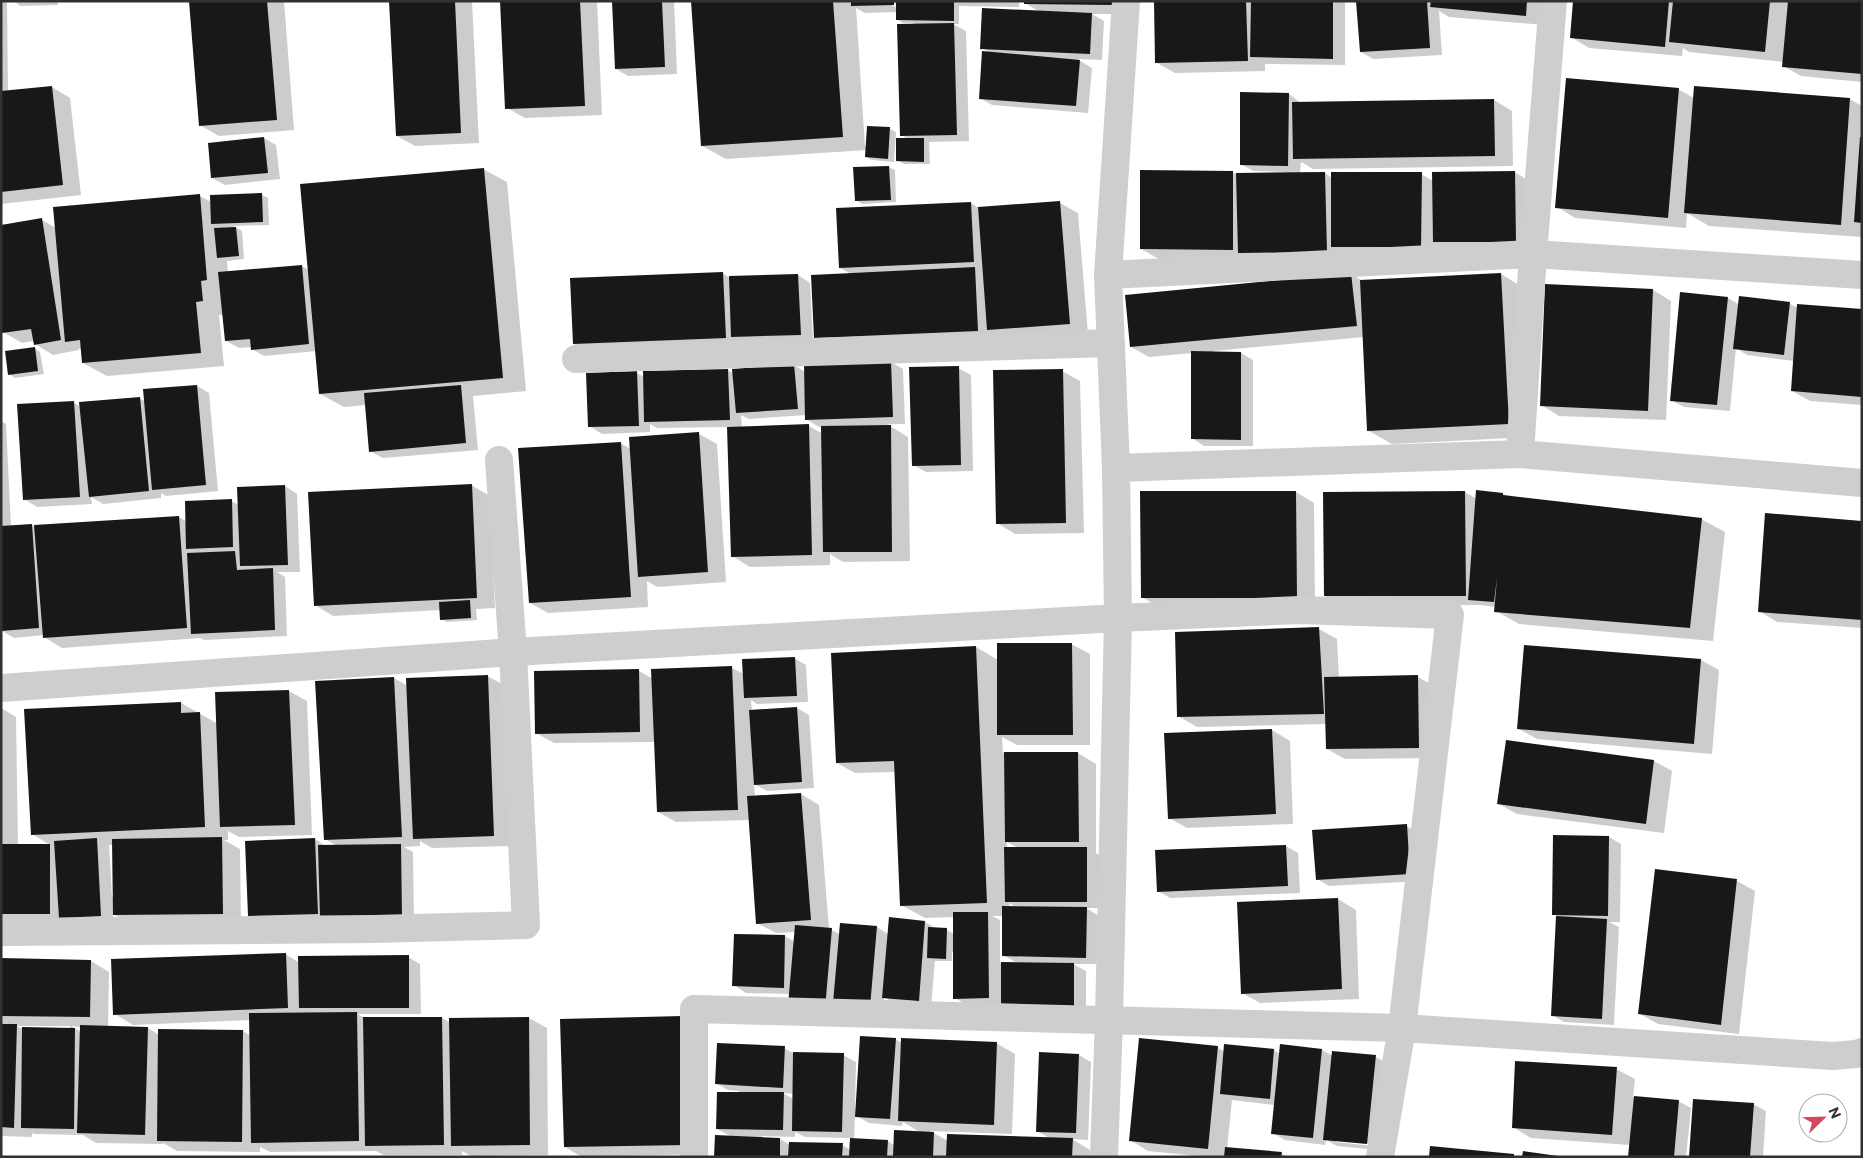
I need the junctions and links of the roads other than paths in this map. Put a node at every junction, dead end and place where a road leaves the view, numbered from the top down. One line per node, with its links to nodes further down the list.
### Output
1 (1126, 1): 4 (street)
2 (1553, 1): 3 (street)
3 (1533, 254): 4 (street); 5 (street); 8 (street)
4 (1108, 275): 6 (street)
5 (1862, 275)
6 (1111, 343): 7 (street); 10 (street)
7 (576, 359)
8 (1520, 454): 10 (street); 11 (street)
9 (499, 460): 13 (street)
10 (1116, 468): 12 (street)
11 (1862, 483)
12 (1118, 618): 13 (street); 16 (street); 17 (street)
13 (513, 652): 14 (street); 15 (street)
14 (1, 688)
15 (1, 932)
16 (1109, 1020): 17 (street); 19 (street); 20 (street)
17 (1402, 1028): 18 (street); 21 (street)
18 (1862, 1052)
19 (694, 1157)
20 (1104, 1157)
21 (1380, 1157)

